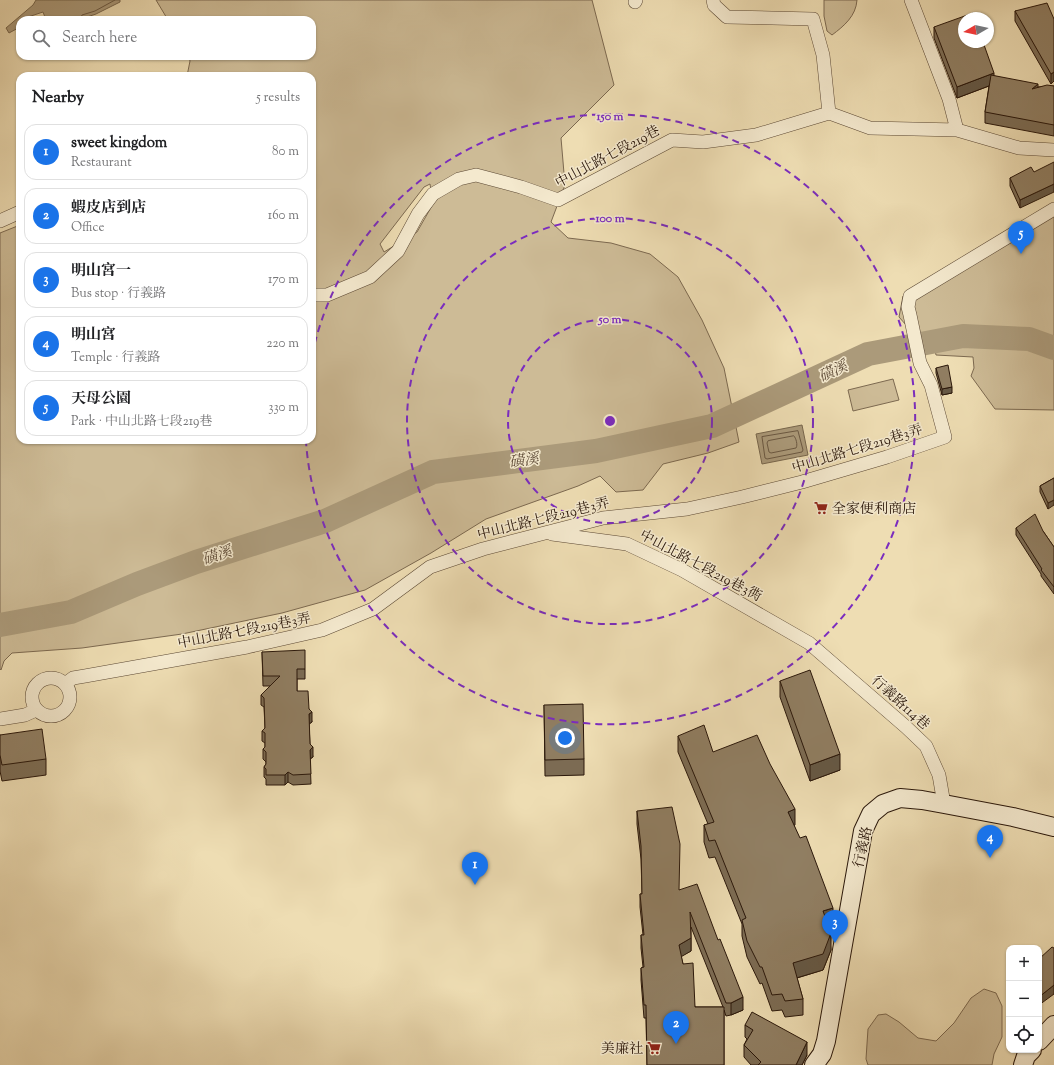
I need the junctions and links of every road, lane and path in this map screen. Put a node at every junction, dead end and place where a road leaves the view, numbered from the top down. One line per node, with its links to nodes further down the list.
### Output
1 (713, 0): 3 (street)
2 (911, 0): 4 (street)
3 (829, 113): 4 (street); 9 (street, 中山北路七段219巷)
4 (957, 130): 5 (street)
5 (1054, 150)
6 (1054, 209): 10 (street, 中山北路七段219巷3弄)
7 (16, 214): 8 (street)
8 (0, 221)
9 (316, 295)
10 (546, 533): 11 (street, 中山北路七段219巷3衖); 12 (street, 中山北路七段219巷3弄)
11 (809, 643): 18 (street, 行義路114巷)
12 (85, 676): 13 (street, 中山北路七段219巷3弄); 14 (street)
13 (65, 684): 14 (street); 15 (street)
14 (70, 696): 16 (street)
15 (31, 698): 16 (street); 17 (street)
16 (36, 710): 17 (street)
17 (4, 718)
18 (944, 804): 19 (street, 行義路); 23 (street, 行義路)
19 (1054, 827)
20 (1054, 1025): 21 (street)
21 (1042, 1038)
22 (1029, 1053): 24 (street)
23 (814, 1065)
24 (1023, 1065)

